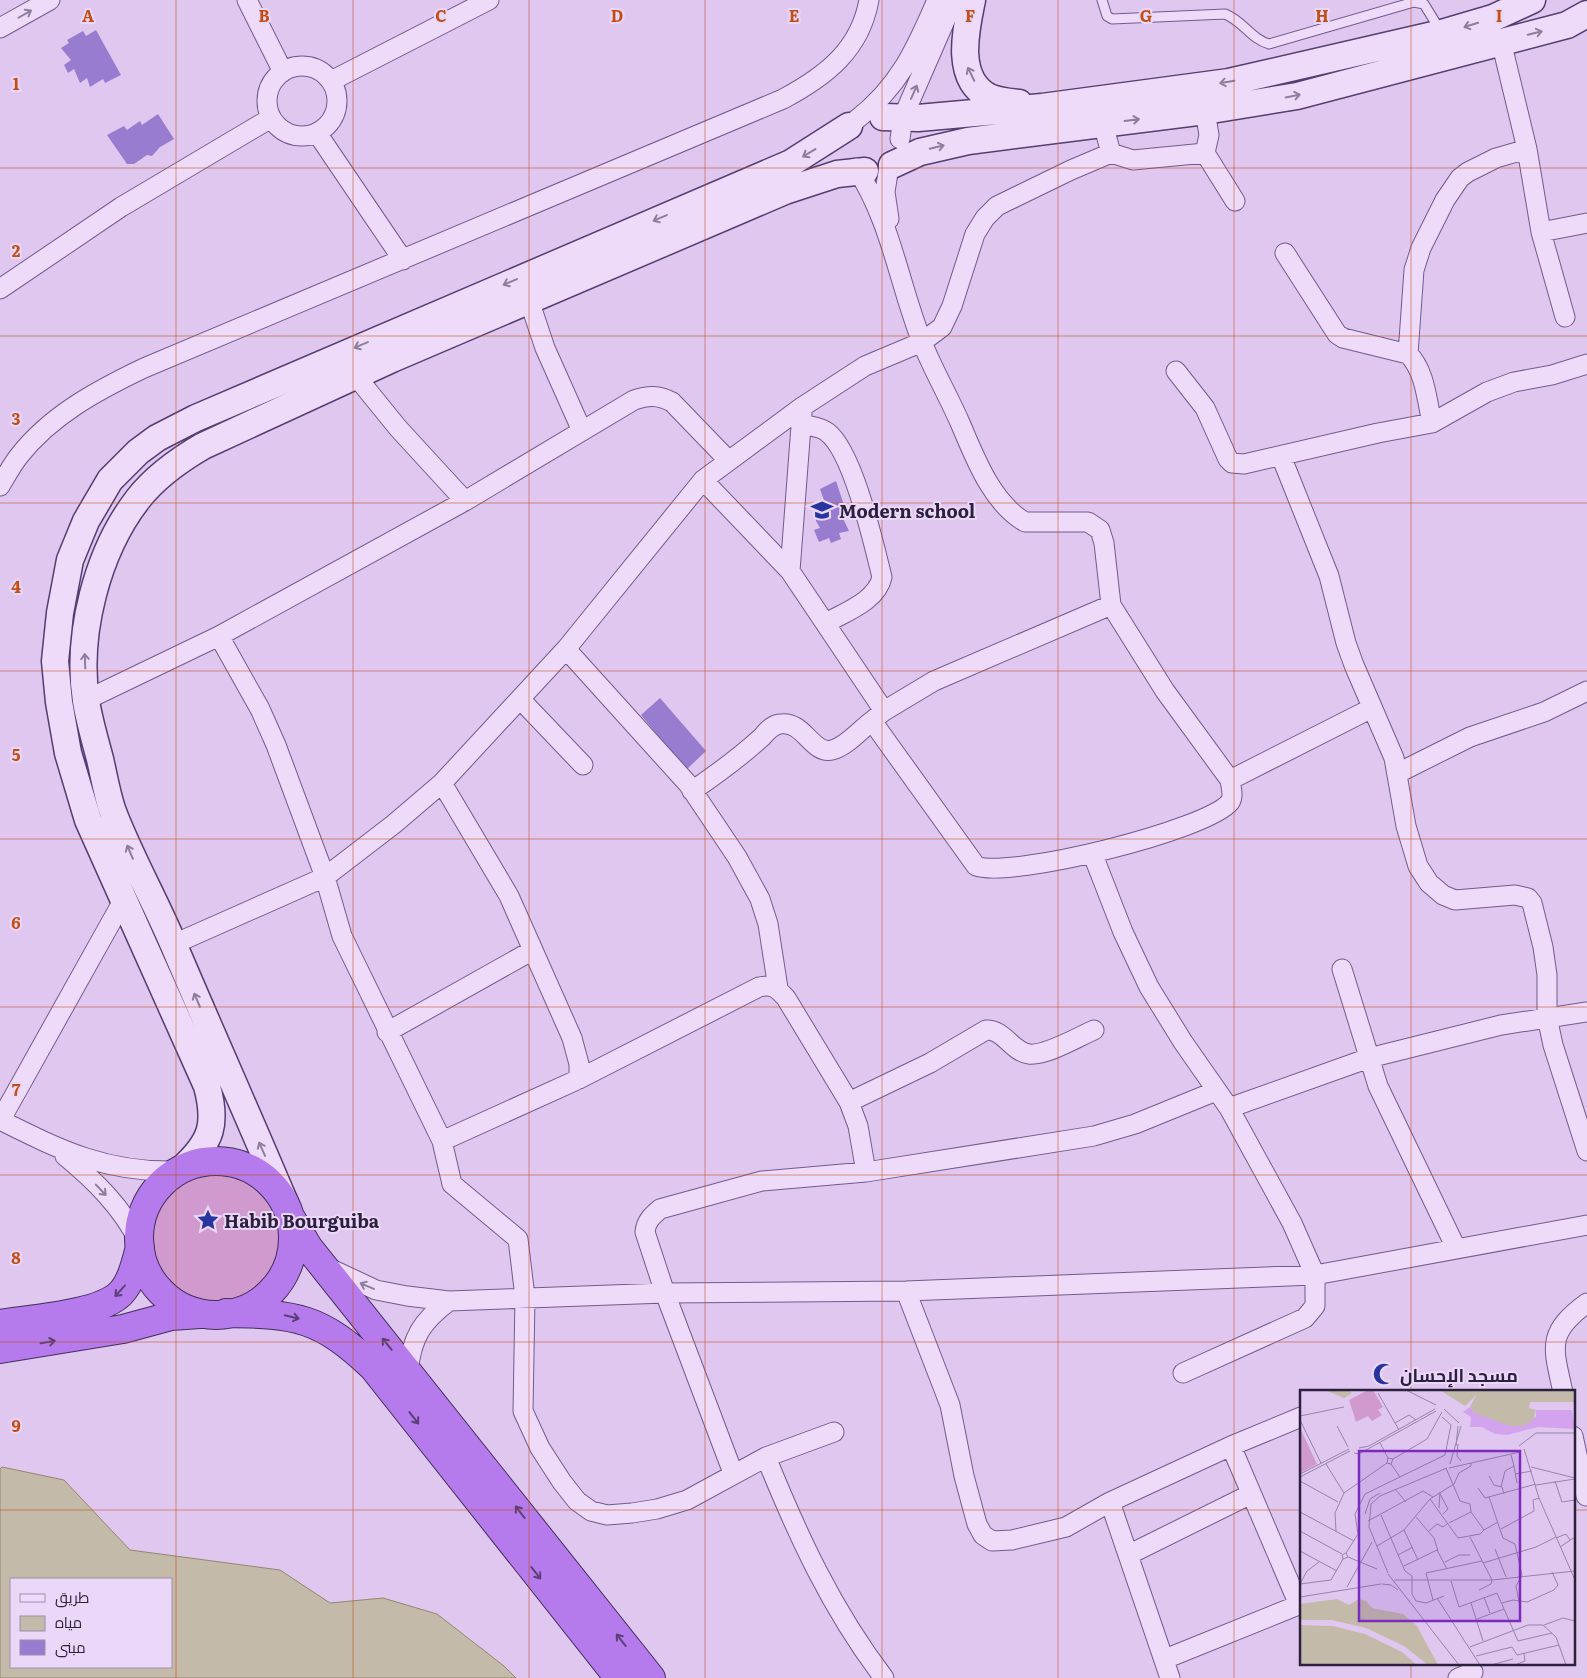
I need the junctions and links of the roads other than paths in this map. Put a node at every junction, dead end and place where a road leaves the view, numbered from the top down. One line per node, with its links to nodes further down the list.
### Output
1 (50, 0): 13 (street, one-way to 1)
2 (247, 0): 16 (street)
3 (489, 0): 17 (street)
4 (869, 0): 34 (street)
5 (937, 0): 21 (street)
6 (954, 0): 22 (street, one-way to 6)
7 (972, 0): 18 (main road, one-way to 7)
8 (1102, 0): 15 (lane)
9 (1532, 0): 15 (main road, one-way to 15)
10 (1580, 0): 11 (main road)
11 (1587, 4)
12 (1580, 22): 14 (main road, one-way to 12)
13 (0, 28)
14 (1501, 41): 15 (main road); 25 (street)
15 (1446, 45): 18 (main road, one-way to 18); 19 (main road, one-way to 15)
16 (283, 72): 17 (street); 20 (street)
17 (330, 82): 24 (street)
18 (1042, 106): 22 (main road)
19 (1206, 111): 23 (main road, one-way to 19); 27 (street)
20 (271, 118): 24 (street); 35 (street)
21 (853, 123): 22 (main road); 28 (main road); 68 (main road, one-way to 68)
22 (895, 124): 28 (main road)
23 (1103, 124): 26 (street); 28 (main road, one-way to 23)
24 (317, 133): 34 (street)
25 (1527, 148): 31 (street); 39 (street)
26 (1110, 153): 27 (street); 38 (street)
27 (1205, 153): 29 (street)
28 (872, 168): 32 (street); 32 (street); 36 (main road)
29 (1235, 201)
30 (1587, 222): 31 (street)
31 (1541, 232): 37 (street)
32 (892, 243): 38 (street)
33 (1285, 253): 39 (street)
34 (403, 260): 49 (street)
35 (0, 289)
36 (529, 300): 42 (main road); 45 (street)
37 (1565, 317)
38 (922, 342): 43 (street); 52 (street)
39 (1408, 354): 44 (street)
40 (1587, 364): 44 (street)
41 (1176, 371): 46 (street)
42 (355, 375): 50 (street); 57 (main road, one-way to 42)
43 (802, 415): 47 (street); 51 (street); 53 (street)
44 (1432, 423): 46 (street)
45 (582, 431): 47 (street); 50 (street)
46 (1281, 456): 59 (street)
47 (729, 461): 48 (street)
48 (703, 480): 51 (street); 55 (street)
49 (0, 486)
50 (465, 501): 54 (street)
51 (790, 571): 53 (street)
52 (1111, 605): 60 (street); 63 (street)
53 (826, 624): 60 (street)
54 (219, 636): 57 (street); 67 (street)
55 (566, 649): 58 (street); 65 (street)
56 (1587, 691): 62 (street)
57 (86, 700): 69 (main road, one-way to 57)
58 (521, 700): 61 (street); 64 (street)
59 (1372, 708): 62 (street); 63 (street)
60 (878, 716): 65 (street); 66 (street)
61 (584, 765)
62 (1398, 773): 74 (street)
63 (1230, 780): 66 (street)
64 (442, 784): 67 (street); 70 (street)
65 (692, 791): 72 (street)
66 (1093, 855): 79 (street)
67 (325, 877): 69 (street); 76 (street)
68 (124, 899): 82 (street); 86 (main road)
69 (174, 944): 88 (main road, one-way to 69)
70 (533, 950): 76 (street); 78 (street)
71 (1342, 969): 77 (street)
72 (778, 988): 78 (street); 80 (street)
73 (1587, 1012): 74 (street)
74 (1547, 1017): 77 (street); 85 (street)
75 (1094, 1030): 80 (street)
76 (387, 1032): 83 (street)
77 (1369, 1058): 81 (street); 91 (street)
78 (579, 1079): 83 (street)
79 (1216, 1090): 81 (street); 87 (street)
80 (849, 1102): 87 (street)
81 (1229, 1108): 93 (street)
82 (0, 1120): 84 (street)
83 (442, 1141): 96 (street)
84 (52, 1145): 86 (street); 90 (street, one-way to 90)
85 (1587, 1151)
86 (181, 1169): 88 (highway); 90 (highway)
87 (866, 1172): 95 (street)
88 (288, 1212): 92 (highway); 99 (highway)
89 (1587, 1225): 91 (street)
90 (140, 1244): 99 (highway); 100 (highway, one-way to 100)
91 (1456, 1248): 93 (street)
92 (321, 1263): 97 (street, one-way to 92); 102 (highway, one-way to 92)
93 (1315, 1275): 94 (street); 103 (street)
94 (906, 1291): 95 (street); 113 (street)
95 (665, 1293): 96 (street); 110 (street)
96 (525, 1297): 97 (street); 110 (street)
97 (449, 1301): 102 (street)
98 (1587, 1303): 104 (street)
99 (221, 1314): 101 (highway, one-way to 99); 117 (highway, one-way to 117)
100 (0, 1324)
101 (0, 1349)
102 (408, 1371): 118 (highway, one-way to 102)
103 (1183, 1373)
104 (1563, 1390)
105 (1300, 1417): 108 (street)
106 (834, 1432): 109 (street)
107 (1574, 1443): 112 (street)
108 (1231, 1446): 111 (street); 113 (street)
109 (766, 1457): 110 (street); 119 (street)
110 (733, 1473)
111 (1250, 1494): 114 (street); 115 (street)
112 (1582, 1495)
113 (1110, 1502): 114 (street)
114 (1128, 1555): 116 (street)
115 (1300, 1604): 116 (street)
116 (1165, 1659): 120 (street)
117 (619, 1678)
118 (651, 1678)
119 (884, 1678)
120 (1170, 1678)

